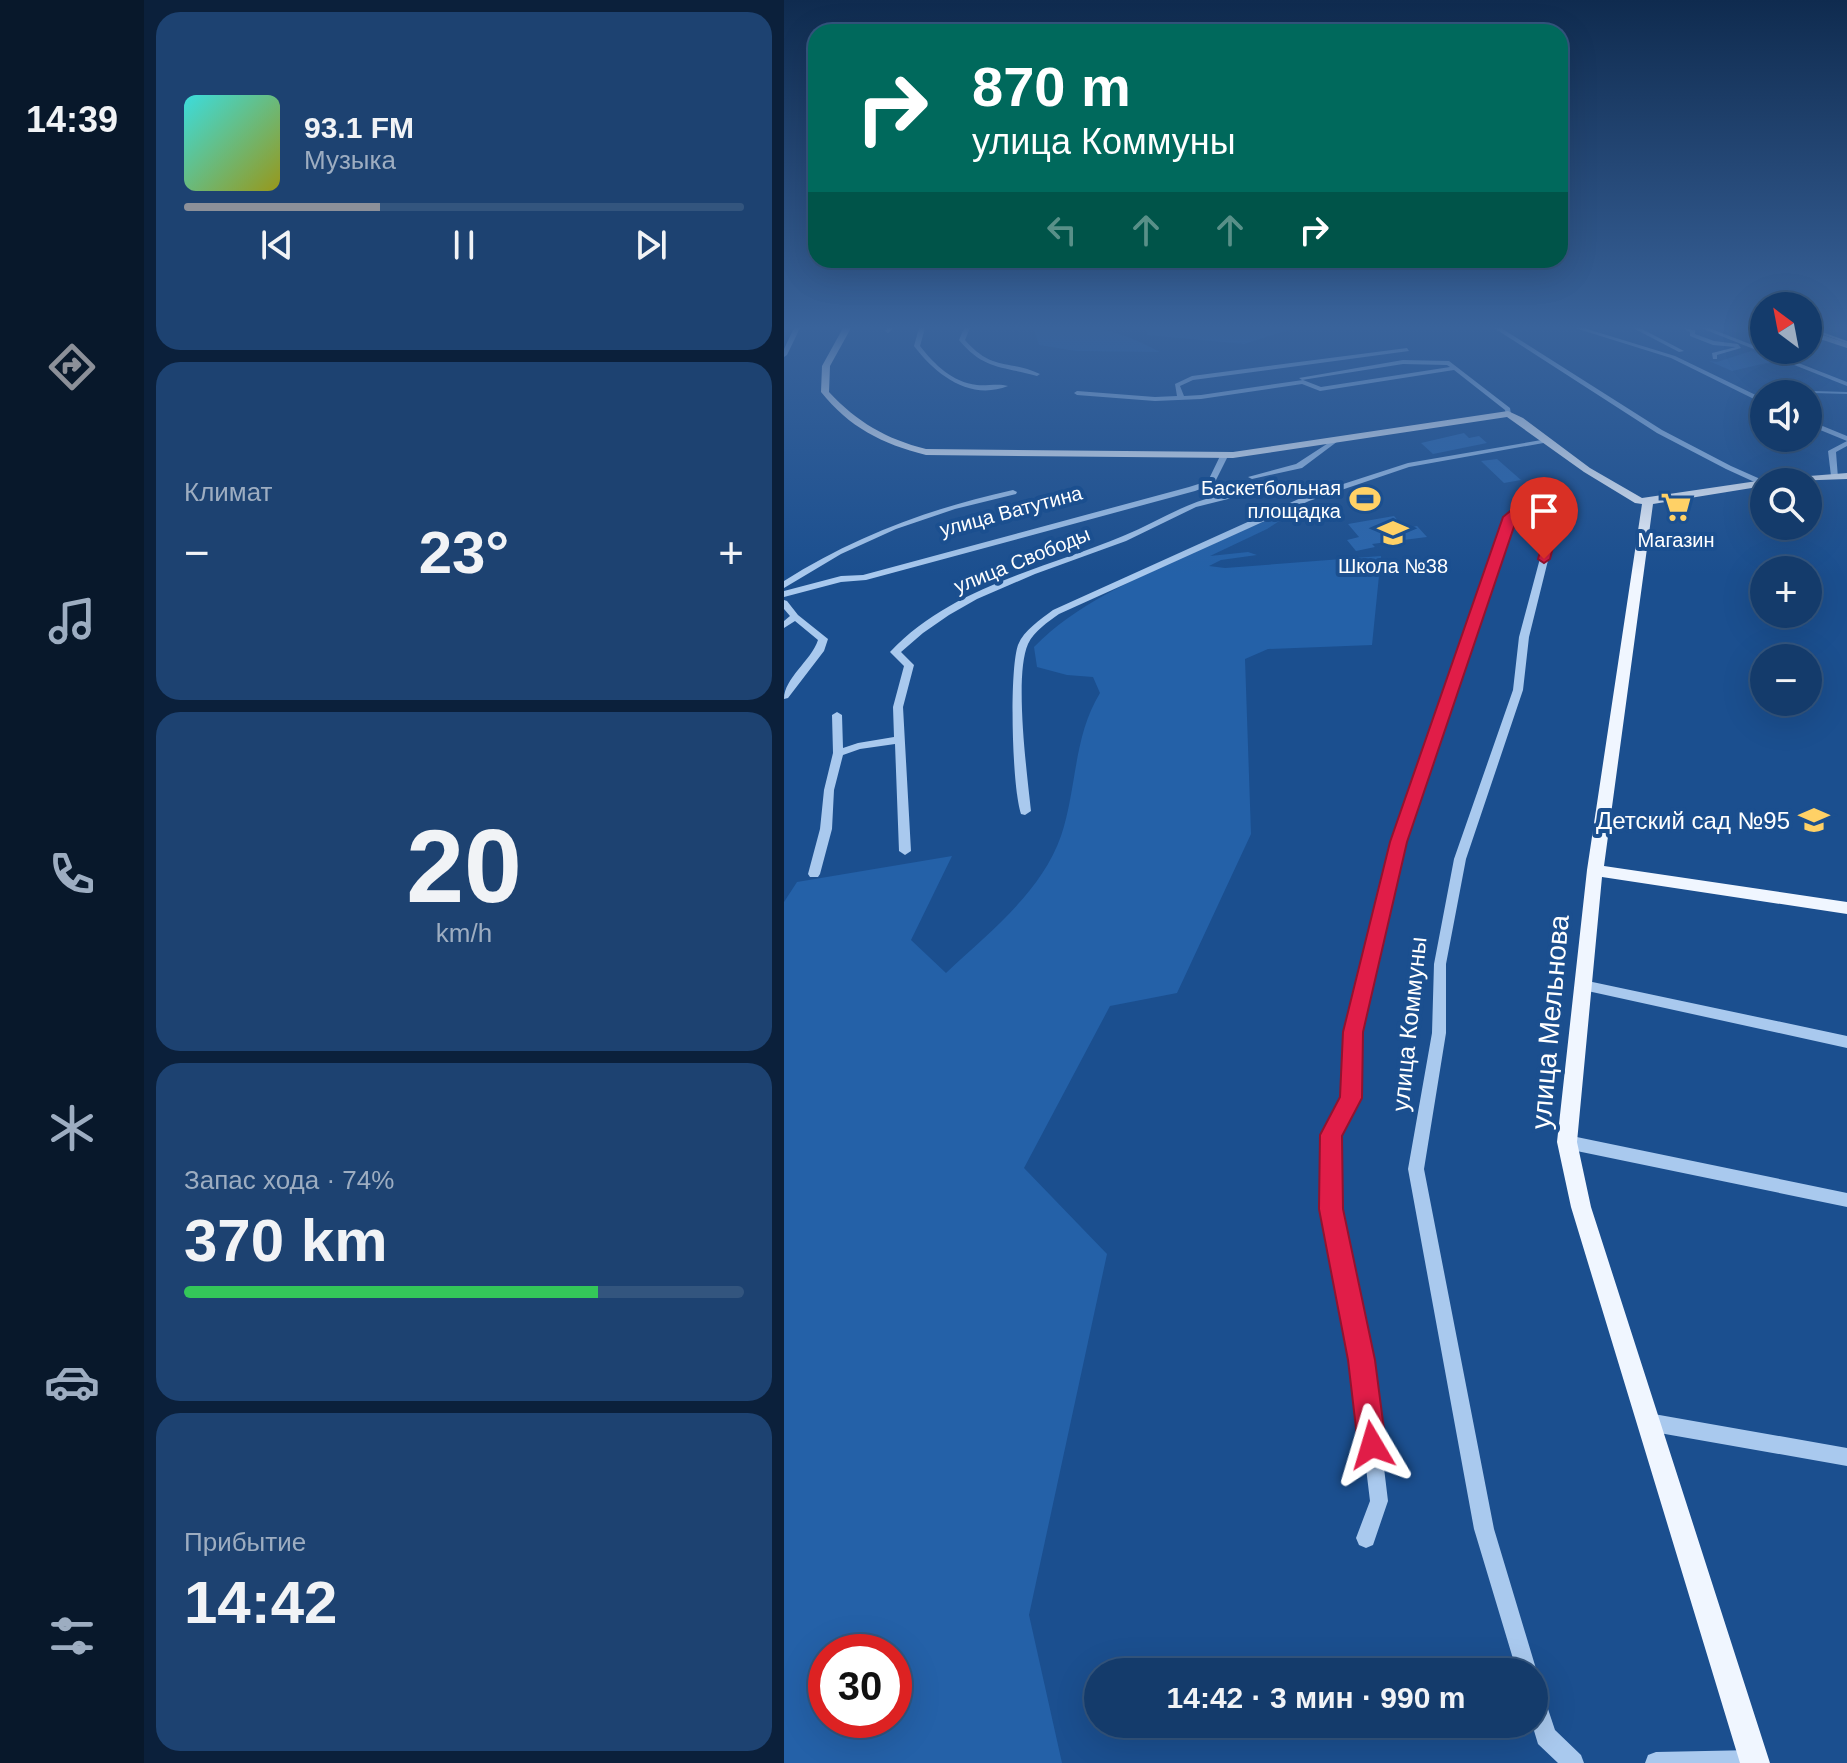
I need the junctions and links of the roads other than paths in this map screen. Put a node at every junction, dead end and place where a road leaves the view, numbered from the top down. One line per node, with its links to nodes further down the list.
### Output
1 (843, 410): 9 (main road)
2 (1508, 410): 4 (street)
3 (1623, 410): 14 (street)
4 (1508, 414): 6 (main road); 7 (main road)
5 (1822, 429): 8 (street)
6 (1336, 440): 9 (main road); 13 (street)
7 (1547, 441): 10 (street); 19 (main road)
8 (1847, 441): 11 (street)
9 (1224, 456): 22 (street, улица Ватутина)
10 (1381, 475): 28 (street, улица Свободы); 30 (street)
11 (1835, 476): 12 (main road); 15 (main road)
12 (1847, 476)
13 (1252, 477)
14 (1750, 477)
15 (1822, 477)
16 (1750, 485): 19 (main road)
17 (1537, 488): 20 (street)
18 (1013, 492): 21 (street)
19 (1648, 502): 32 (main road, улица Мельнова)
20 (1515, 511): 41 (street); 42 (street, улица Коммуны)
21 (784, 585)
22 (784, 594)
23 (784, 603): 24 (street)
24 (795, 617): 25 (street); 26 (street)
25 (784, 625)
26 (784, 696)
27 (837, 715): 29 (street)
28 (899, 740): 29 (street); 31 (street, улица Свободы)
29 (838, 753): 33 (street)
30 (1025, 811)
31 (905, 851)
32 (1595, 870): 34 (main road); 35 (main road, улица Мельнова)
33 (814, 874)
34 (1847, 908)
35 (1583, 985): 36 (street); 37 (main road, улица Мельнова)
36 (1847, 1042)
37 (1567, 1142): 38 (street); 39 (main road, улица Мельнова)
38 (1847, 1200)
39 (1648, 1422): 40 (street); 44 (main road, улица Мельнова)
40 (1847, 1457)
41 (1366, 1538)
42 (1523, 1658)
43 (1548, 1738): 45 (street)
44 (1754, 1762): 46 (street)
45 (1573, 1763)
46 (1656, 1763)

